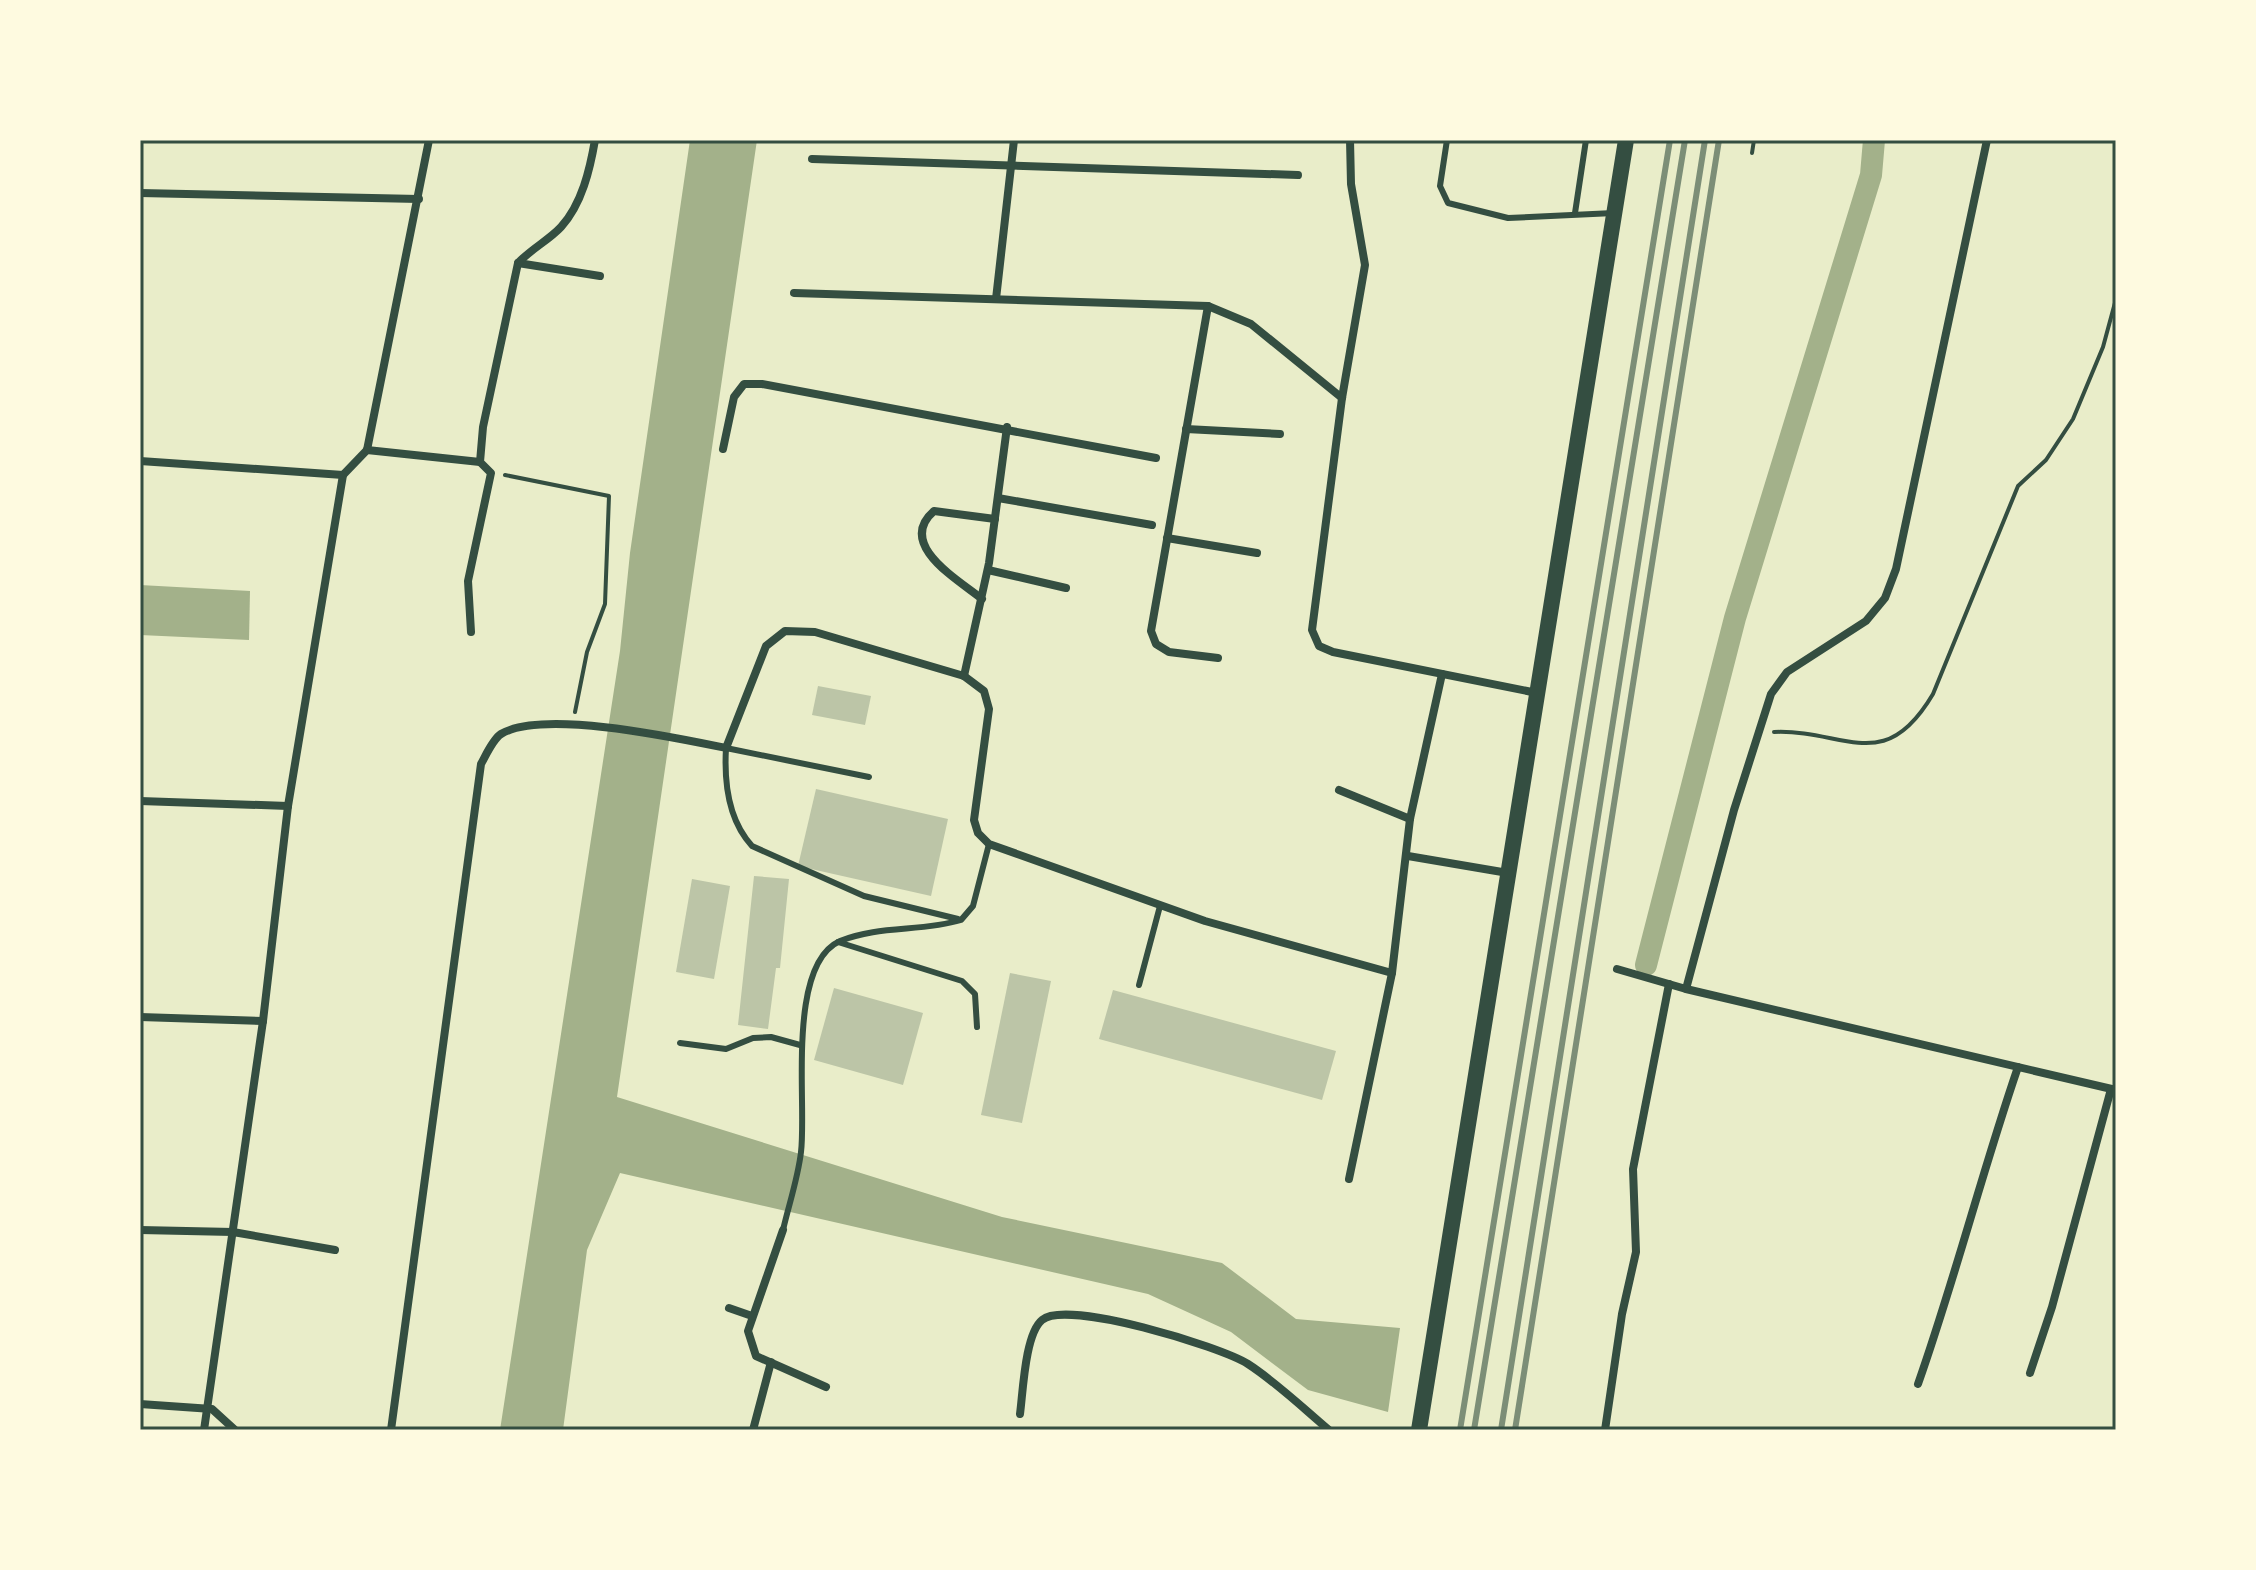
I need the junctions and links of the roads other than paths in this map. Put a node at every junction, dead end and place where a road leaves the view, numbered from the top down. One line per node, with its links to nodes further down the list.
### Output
1 (429, 140): 13 (street)
2 (595, 140): 16 (street)
3 (1014, 140): 10 (street)
4 (1350, 140): 21 (street)
5 (1447, 140): 14 (lane)
6 (1586, 140): 14 (lane)
7 (1626, 140): 15 (main road)
8 (1987, 140): 60 (street)
9 (812, 159): 10 (street)
10 (1011, 166): 11 (street); 19 (street)
11 (1298, 175)
12 (140, 193): 13 (street)
13 (419, 199): 26 (street)
14 (1575, 213): 15 (lane)
15 (1614, 213): 43 (main road)
16 (518, 263): 17 (street); 29 (street)
17 (600, 276)
18 (794, 293): 19 (street)
19 (996, 299): 20 (street)
20 (1208, 306): 21 (street); 23 (street)
21 (1342, 398): 41 (street)
22 (1007, 427): 25 (street); 27 (street); 31 (street)
23 (1186, 429): 24 (street); 34 (street)
24 (1280, 434)
25 (723, 449)
26 (367, 450): 29 (street); 30 (street)
27 (1156, 458)
28 (140, 461): 30 (street)
29 (480, 462): 39 (street)
30 (343, 475): 48 (street)
31 (998, 498): 32 (street); 33 (street)
32 (995, 519): 36 (street); 38 (street)
33 (1152, 525)
34 (1167, 538): 35 (street); 40 (street)
35 (1257, 553)
36 (988, 570): 37 (street); 38 (street)
37 (1066, 588)
38 (982, 599): 42 (street)
39 (471, 632)
40 (1218, 658)
41 (1442, 674): 43 (street); 49 (street)
42 (964, 676): 44 (street); 50 (street)
43 (1537, 693): 52 (main road)
44 (726, 748): 45 (lane); 54 (lane); 84 (street)
45 (869, 777)
46 (1339, 790): 49 (street)
47 (140, 801): 48 (street)
48 (288, 806): 62 (street)
49 (1410, 819): 51 (street)
50 (989, 844): 53 (street); 54 (lane)
51 (1408, 856): 52 (street); 57 (street)
52 (1508, 873): 87 (main road)
53 (1160, 906): 57 (street); 59 (lane)
54 (961, 920): 55 (lane)
55 (838, 942): 63 (lane); 65 (lane)
56 (1617, 969): 58 (street)
57 (1392, 973): 68 (street)
58 (1669, 984): 60 (street); 88 (street)
59 (1139, 985)
60 (1686, 989): 66 (street)
61 (140, 1017): 62 (street)
62 (263, 1021): 71 (street)
63 (977, 1027)
64 (680, 1043): 65 (lane)
65 (800, 1045): 70 (lane)
66 (2018, 1067): 67 (street); 77 (street)
67 (2113, 1090): 76 (street)
68 (1349, 1179)
69 (140, 1230): 71 (street)
70 (783, 1230): 74 (street)
71 (233, 1232): 72 (street); 80 (street)
72 (335, 1250)
73 (729, 1308): 74 (street)
74 (752, 1316): 75 (street)
75 (771, 1362): 78 (street); 85 (street)
76 (2030, 1373)
77 (1918, 1384)
78 (826, 1387)
79 (140, 1404): 80 (street)
80 (207, 1408): 82 (street); 83 (street)
81 (1020, 1414): 86 (street)
82 (204, 1430)
83 (235, 1430)
84 (391, 1430)
85 (753, 1430)
86 (1329, 1430)
87 (1419, 1430)
88 (1605, 1430)

